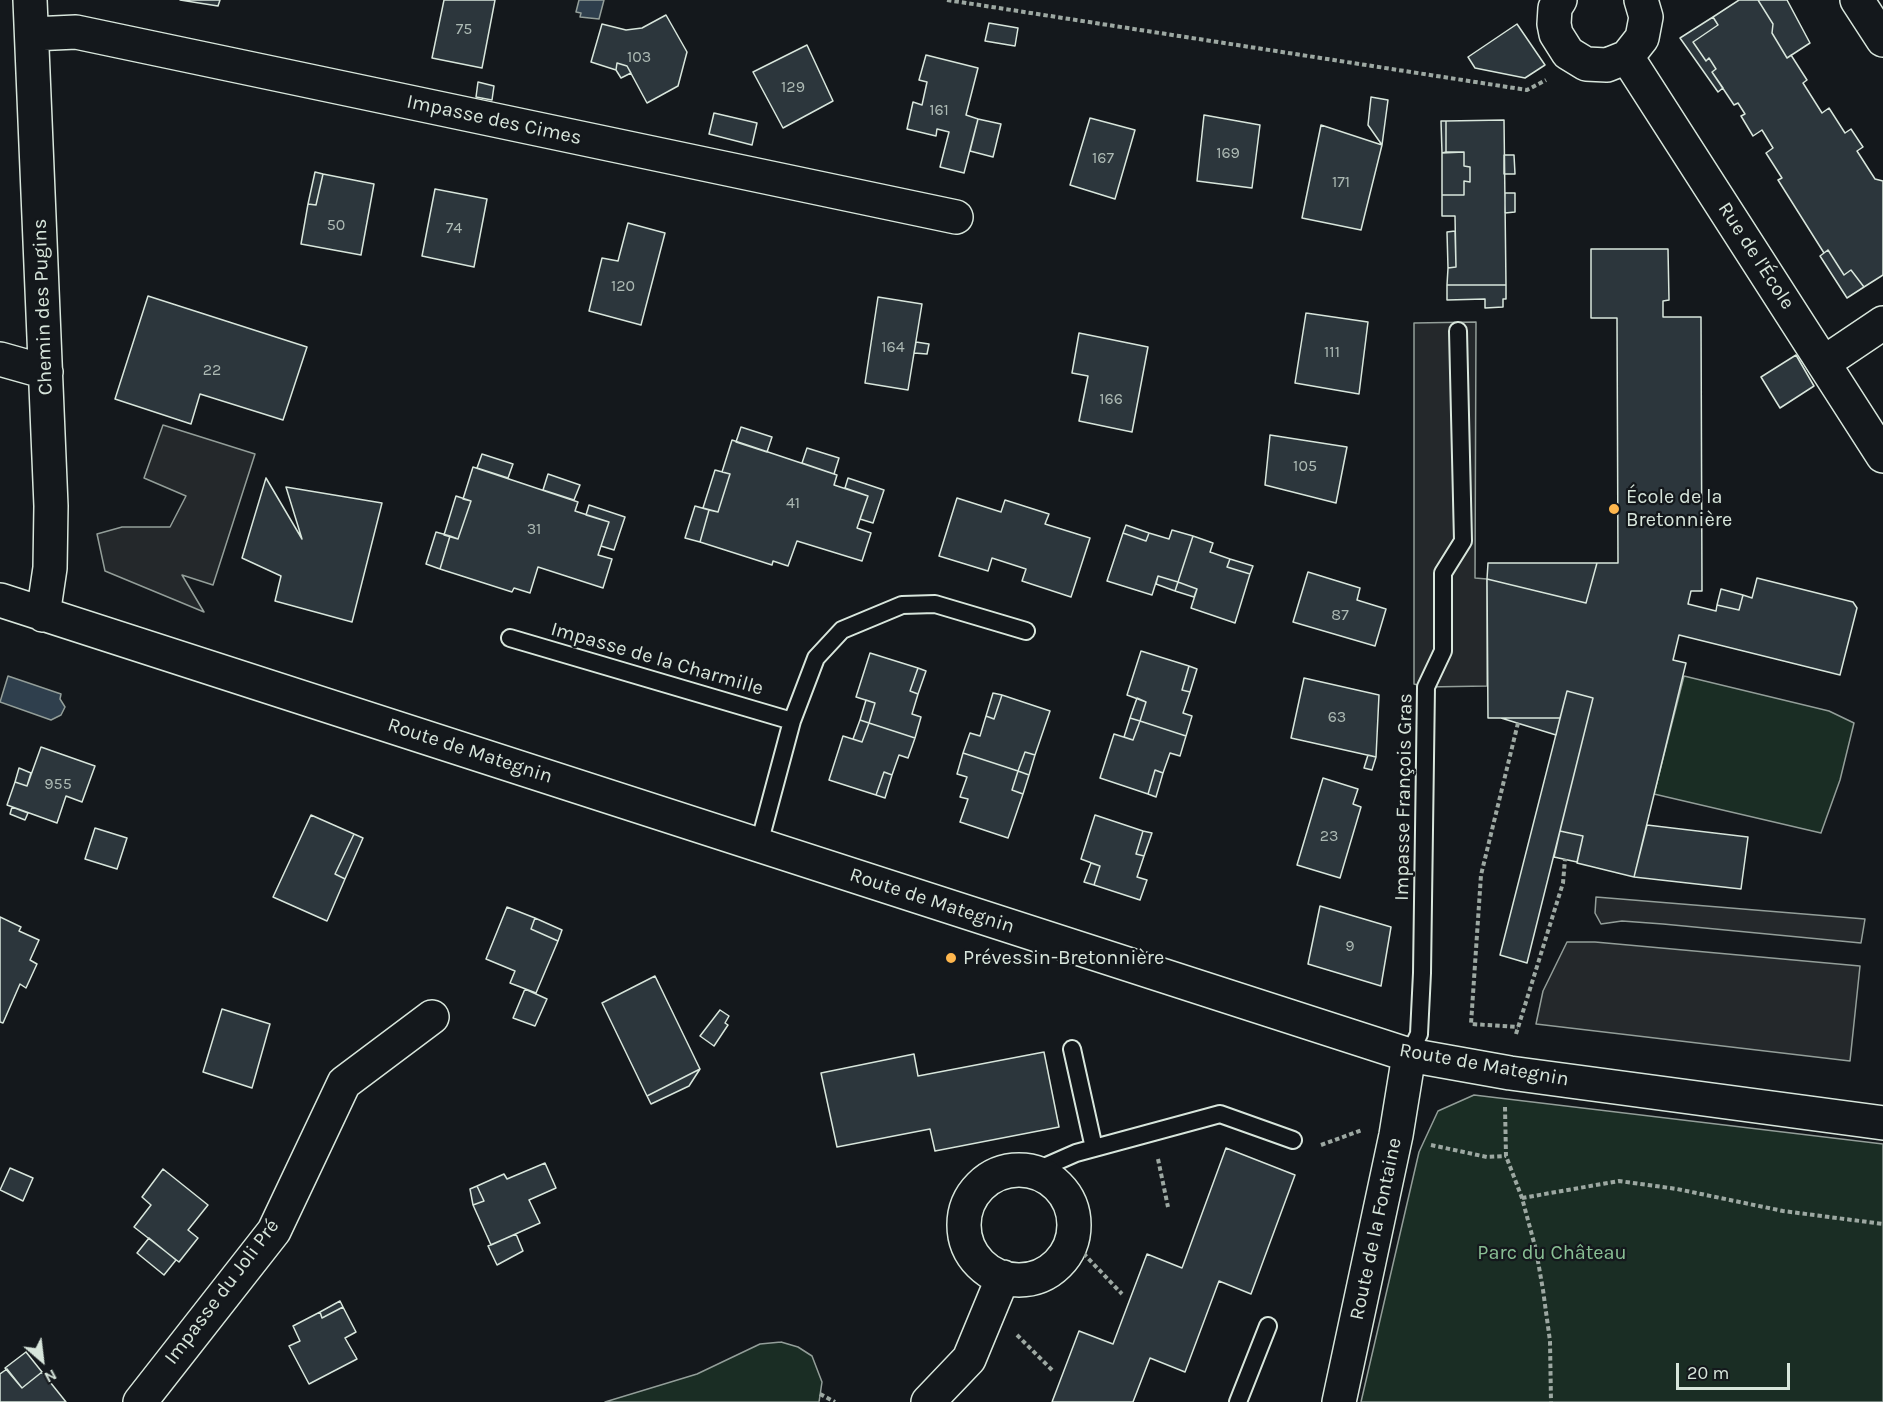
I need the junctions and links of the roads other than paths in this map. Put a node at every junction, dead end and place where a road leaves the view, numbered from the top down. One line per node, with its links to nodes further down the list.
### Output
1 (30, 0): 5 (street, Chemin des Pugins)
2 (1560, 0): 7 (street)
3 (1641, 0): 7 (street)
4 (1857, 0): 6 (street)
5 (32, 34): 8 (street, Impasse des Cimes); 13 (street, Chemin des Pugins)
6 (1883, 40)
7 (1627, 57): 12 (street, Rue de l'École)
8 (956, 217)
9 (1883, 323): 12 (street)
10 (1458, 331): 23 (lane, Impasse François Gras)
11 (0, 359): 13 (street)
12 (1824, 362): 14 (street, Rue de l'École)
13 (46, 372): 16 (street, Chemin des Pugins)
14 (1883, 456)
15 (0, 600): 16 (street, Route de Mategnin)
16 (43, 615): 20 (street, Route de Mategnin)
17 (1026, 631): 19 (lane)
18 (510, 638): 19 (lane, Impasse de la Charmille)
19 (792, 721): 20 (lane)
20 (759, 844): 23 (street, Route de Mategnin)
21 (432, 1017): 30 (street, Impasse du Joli Pré)
22 (1072, 1049): 26 (lane)
23 (1408, 1055): 24 (street, Route de Mategnin); 33 (street, Route de la Fontaine)
24 (1883, 1123)
25 (1293, 1140): 26 (lane)
26 (1094, 1148): 27 (lane)
27 (1035, 1171): 28 (street); 28 (street)
28 (1003, 1277): 31 (street)
29 (1268, 1326): 32 (lane)
30 (140, 1402)
31 (928, 1402)
32 (1238, 1402)
33 (1339, 1402)

